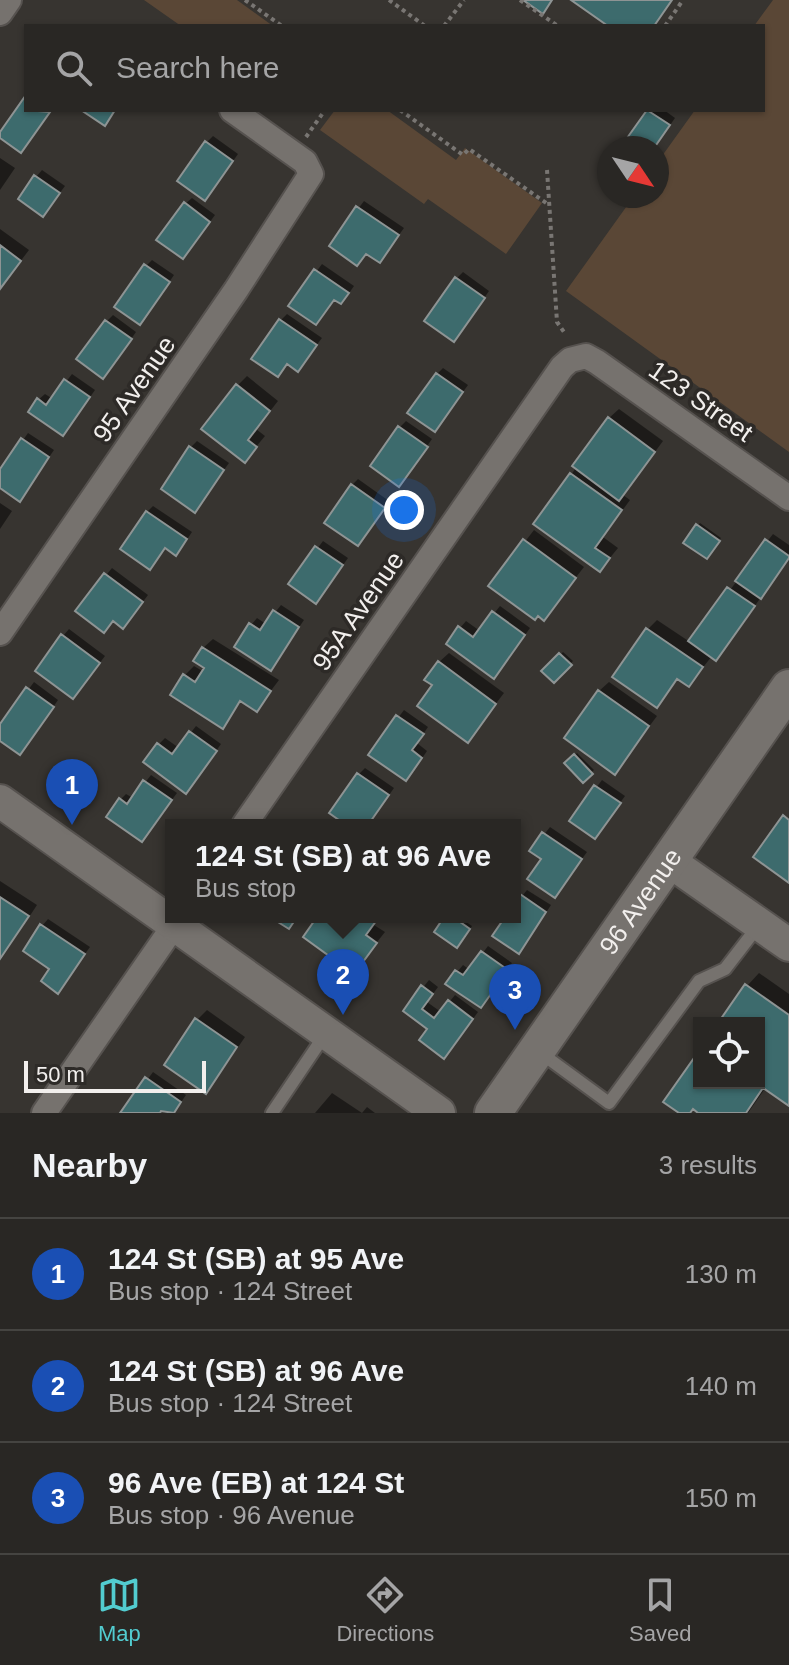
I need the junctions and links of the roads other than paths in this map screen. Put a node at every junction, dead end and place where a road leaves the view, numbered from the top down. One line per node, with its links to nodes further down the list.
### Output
1 (9, 0): 2 (street)
2 (0, 13)
3 (235, 112): 6 (street, 95 Avenue)
4 (578, 356): 5 (street, 123 Street); 9 (street, 95A Avenue)
5 (789, 498)
6 (0, 633)
7 (789, 688): 10 (main road, 96 Avenue)
8 (0, 801): 11 (street)
9 (248, 819)
10 (669, 861): 14 (street); 17 (main road, 96 Avenue)
11 (165, 914)
12 (176, 923): 18 (street)
13 (178, 923): 16 (street)
14 (759, 925): 15 (street); 17 (lane)
15 (789, 945)
16 (326, 1032): 19 (lane); 20 (street)
17 (537, 1050): 21 (main road, 96 Avenue)
18 (44, 1113)
19 (272, 1113)
20 (439, 1113)
21 (493, 1113)

